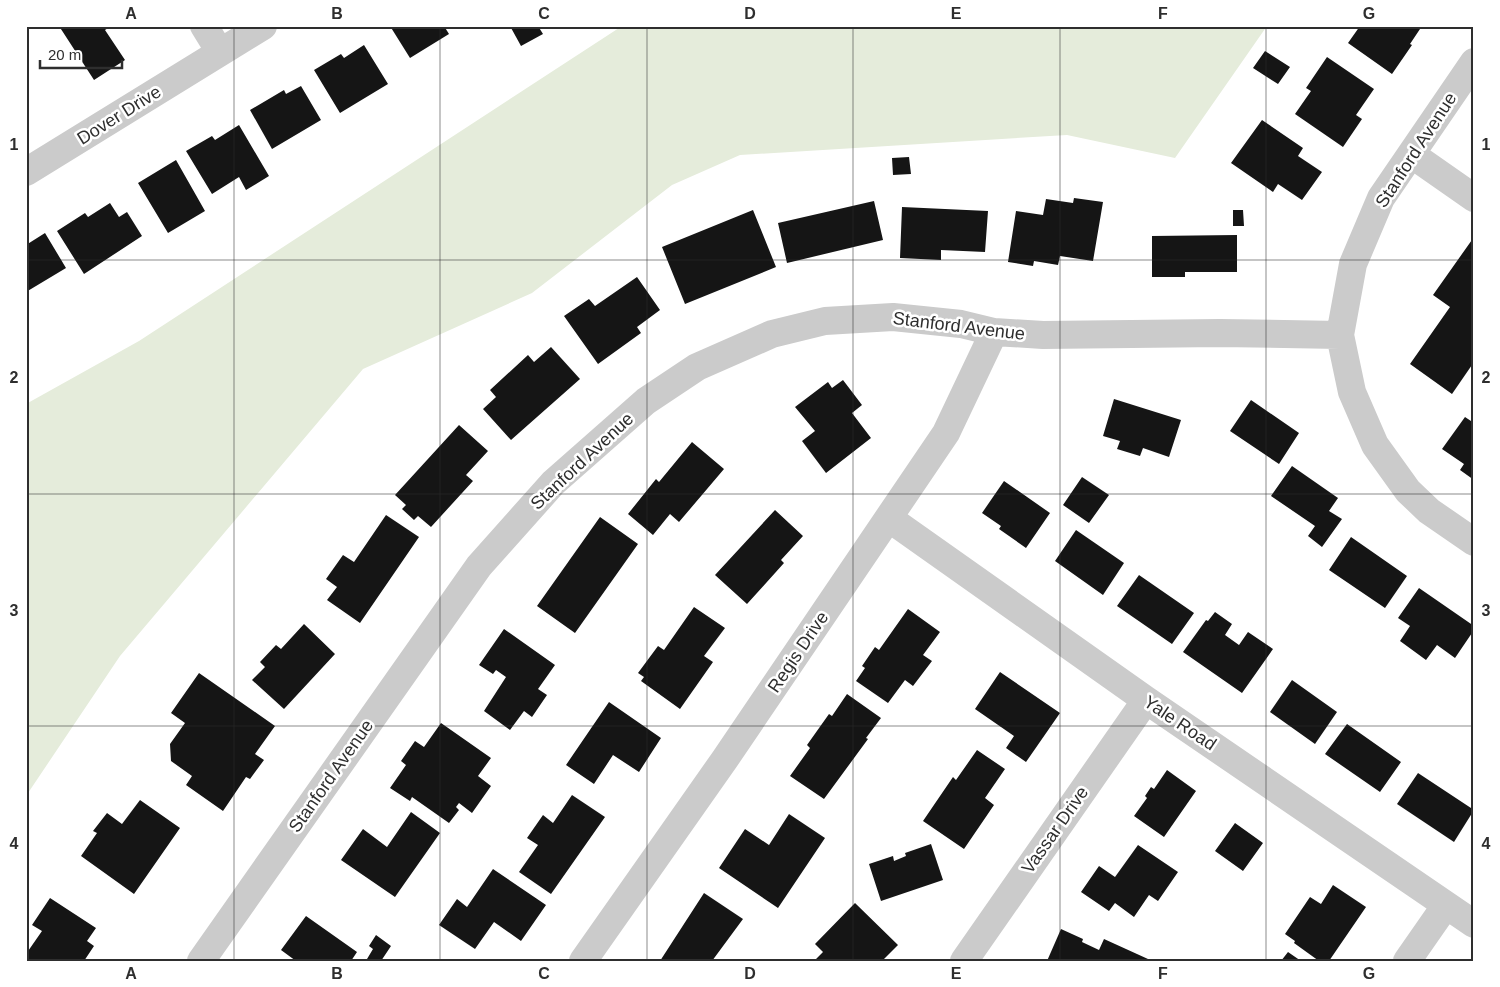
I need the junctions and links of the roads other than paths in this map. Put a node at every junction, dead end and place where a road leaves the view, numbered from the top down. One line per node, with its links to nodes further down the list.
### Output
1 (204, 26): 3 (street)
2 (263, 26): 3 (street, Dover Drive)
3 (220, 52): 6 (street, Dover Drive)
4 (1474, 62): 5 (street, Stanford Avenue)
5 (1411, 154): 7 (street); 9 (street, Stanford Avenue)
6 (26, 172)
7 (1474, 198)
8 (994, 332): 9 (street, Stanford Avenue); 10 (street, Regis Drive); 15 (street, Stanford Avenue)
9 (1340, 335): 11 (street)
10 (890, 519): 12 (street, Yale Road); 16 (street, Regis Drive)
11 (1474, 542)
12 (1146, 700): 13 (street, Yale Road); 17 (street, Vassar Drive)
13 (1446, 905): 14 (street, Yale Road); 18 (street)
14 (1474, 924)
15 (201, 961)
16 (583, 961)
17 (964, 961)
18 (1407, 961)

